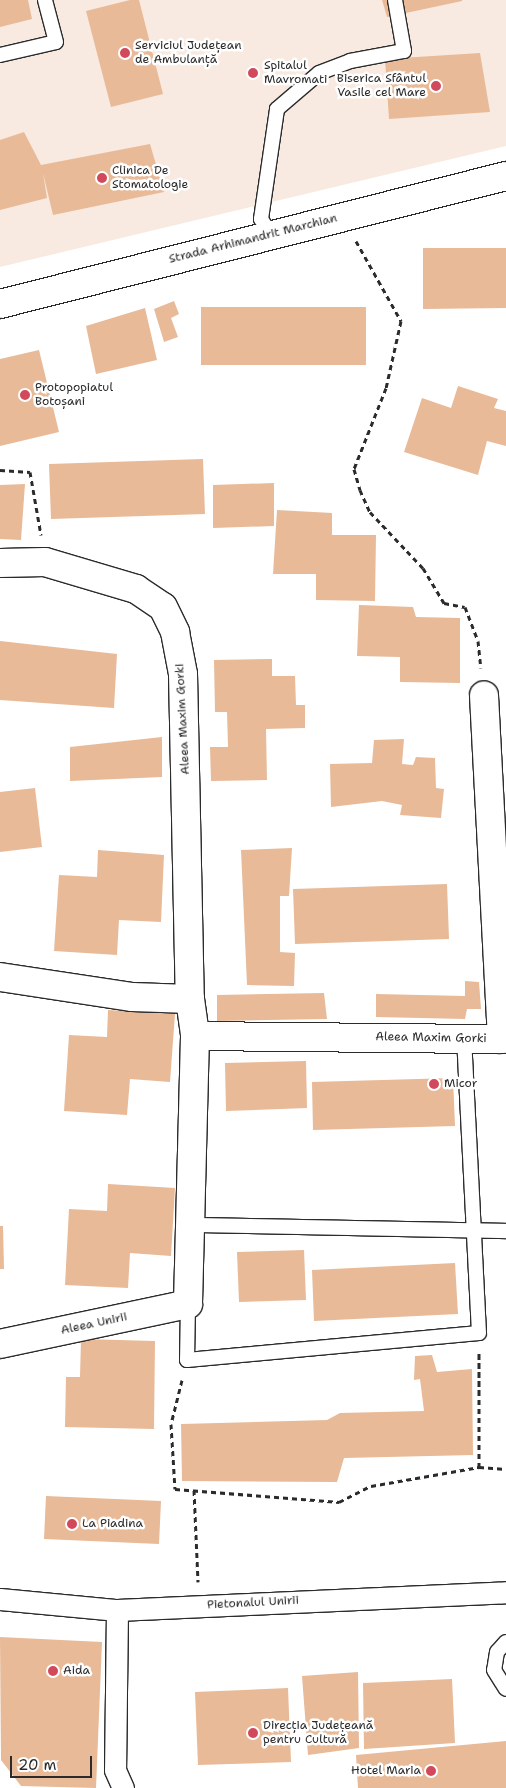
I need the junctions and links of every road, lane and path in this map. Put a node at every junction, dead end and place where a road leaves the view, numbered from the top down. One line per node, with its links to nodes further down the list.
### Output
1 (46, 0): 3 (lane)
2 (395, 0): 6 (lane)
3 (0, 55)
4 (506, 176): 5 (street, Strada Arhimandrit Marchian)
5 (342, 216): 6 (street, Strada Arhimandrit Marchian); 11 (path)
6 (271, 235): 7 (street, Strada Arhimandrit Marchian)
7 (0, 304)
8 (0, 470): 9 (path)
9 (45, 562): 10 (street, Aleea Maxim Gorki); 13 (street, Aleea Maxim Gorki)
10 (0, 563)
11 (484, 695): 15 (street, Aleea Maxim Gorki)
12 (0, 977): 13 (street)
13 (190, 1000): 14 (street, Aleea Maxim Gorki)
14 (194, 1036): 15 (street, Aleea Maxim Gorki); 16 (street, Aleea Maxim Gorki)
15 (464, 1038): 17 (lane)
16 (192, 1225): 17 (lane); 19 (street, Aleea Maxim Gorki)
17 (476, 1229): 18 (lane); 20 (lane)
18 (506, 1231)
19 (188, 1304): 21 (street, Aleea Unirii); 22 (lane)
20 (479, 1333): 22 (lane); 23 (path)
21 (0, 1351)
22 (187, 1360): 25 (path)
23 (479, 1467): 24 (path); 25 (path)
24 (506, 1469)
25 (194, 1490): 28 (path)
26 (506, 1592): 28 (street, Pietonalul Unirii)
27 (0, 1599): 29 (street, Pietonalul Unirii)
28 (199, 1606): 29 (street, Pietonalul Unirii)
29 (117, 1610): 32 (street)
30 (506, 1642): 31 (lane)
31 (506, 1689)
32 (123, 1788)

